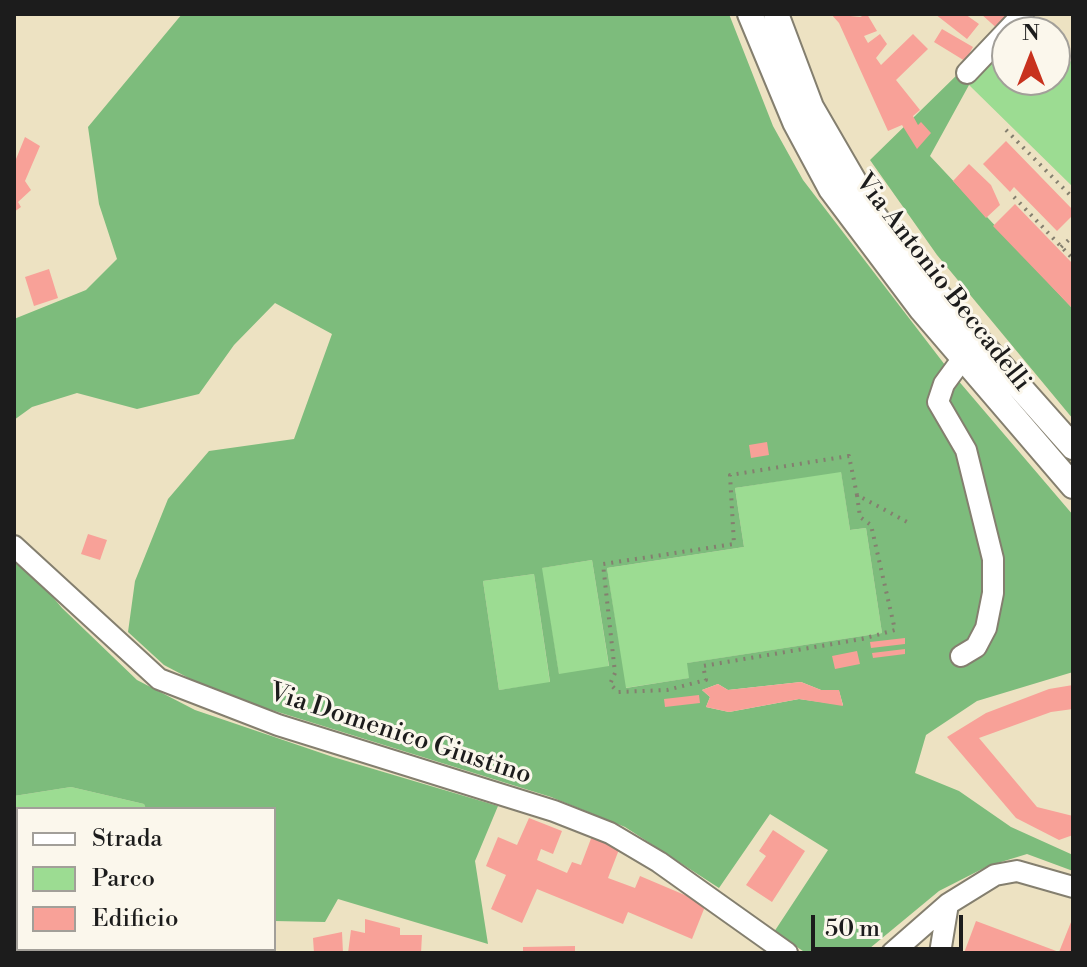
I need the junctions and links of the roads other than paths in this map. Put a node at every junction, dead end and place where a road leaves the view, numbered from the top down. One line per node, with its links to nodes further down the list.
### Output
1 (750, 14): 5 (main road, Via Antonio Beccadelli)
2 (776, 14): 6 (main road, Via Antonio Beccadelli)
3 (1023, 14): 4 (lane)
4 (967, 73)
5 (963, 358): 7 (main road, Via Antonio Beccadelli); 9 (lane)
6 (1073, 447)
7 (1073, 486)
8 (14, 546): 12 (lane, Via Domenico Giustino)
9 (961, 656)
10 (1073, 887): 11 (lane)
11 (948, 904): 13 (lane); 14 (lane)
12 (787, 953)
13 (892, 953)
14 (940, 953)

